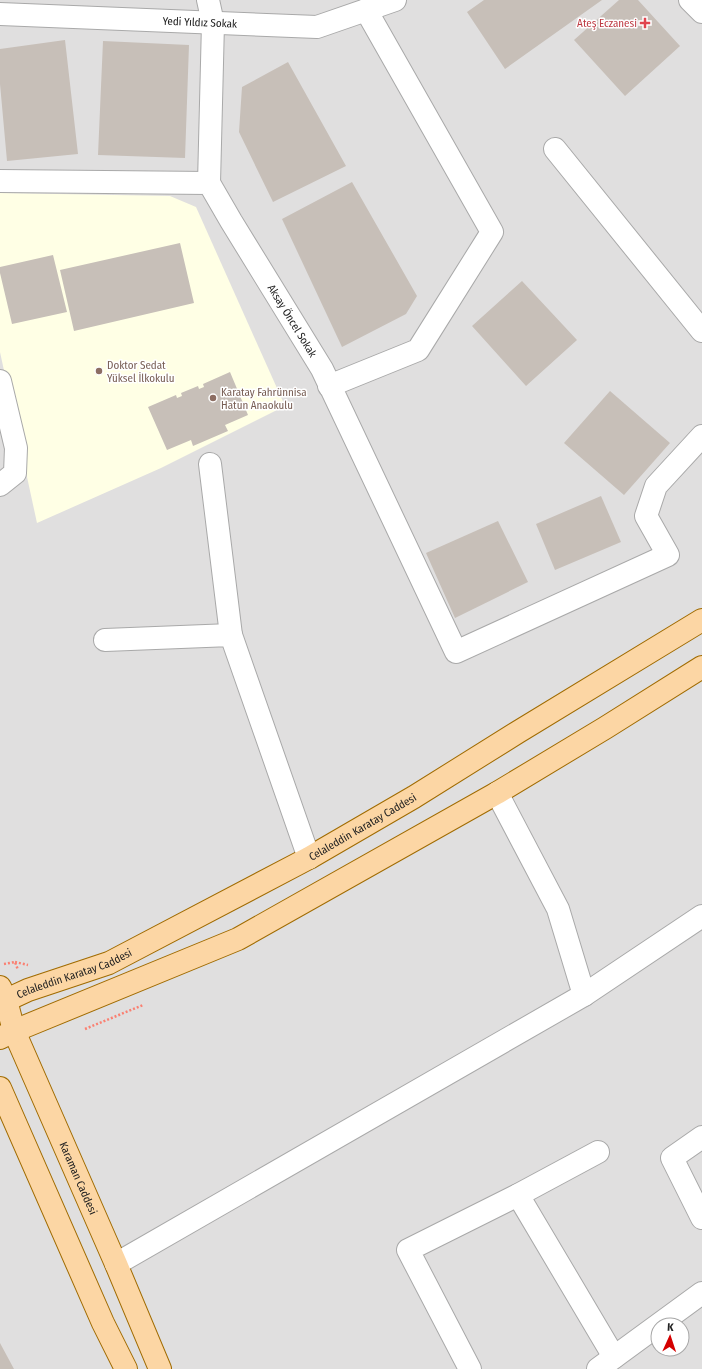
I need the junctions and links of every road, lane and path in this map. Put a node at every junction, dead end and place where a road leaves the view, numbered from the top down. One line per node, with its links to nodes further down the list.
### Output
1 (208, 0): 7 (street)
2 (394, 0): 4 (street, Yedi Yıldız Sokak)
3 (690, 0): 5 (street)
4 (366, 10): 7 (street, Yedi Yıldız Sokak); 13 (street)
5 (702, 12)
6 (0, 14): 7 (street, Yedi Yıldız Sokak)
7 (213, 23): 10 (street)
8 (555, 149): 11 (street)
9 (0, 181): 10 (street)
10 (210, 183): 13 (street, Aksay Öncel Sokak)
11 (702, 331)
12 (0, 381): 16 (street)
13 (330, 386): 14 (street, Aksay Öncel Sokak)
14 (702, 436)
15 (210, 464): 18 (street)
16 (0, 485)
17 (702, 620): 22 (main road, Celaleddin Karatay Caddesi)
18 (231, 635): 19 (street); 22 (street)
19 (105, 640)
20 (702, 667): 21 (main road)
21 (497, 792): 24 (street); 26 (main road)
22 (309, 858): 25 (main road, Celaleddin Karatay Caddesi)
23 (702, 916): 24 (street)
24 (584, 995): 34 (street)
25 (2, 996): 26 (main road, Karaman Caddesi)
26 (7, 1035): 34 (main road, Karaman Caddesi)
27 (0, 1088): 31 (main road)
28 (0, 1129): 31 (main road)
29 (702, 1137): 33 (street)
30 (598, 1152): 32 (street)
31 (33, 1164): 37 (main road)
32 (518, 1196): 36 (street); 39 (street)
33 (702, 1218)
34 (116, 1264): 38 (main road, Karaman Caddesi)
35 (702, 1293): 36 (street)
36 (606, 1363)
37 (126, 1369)
38 (160, 1369)
39 (470, 1369)

